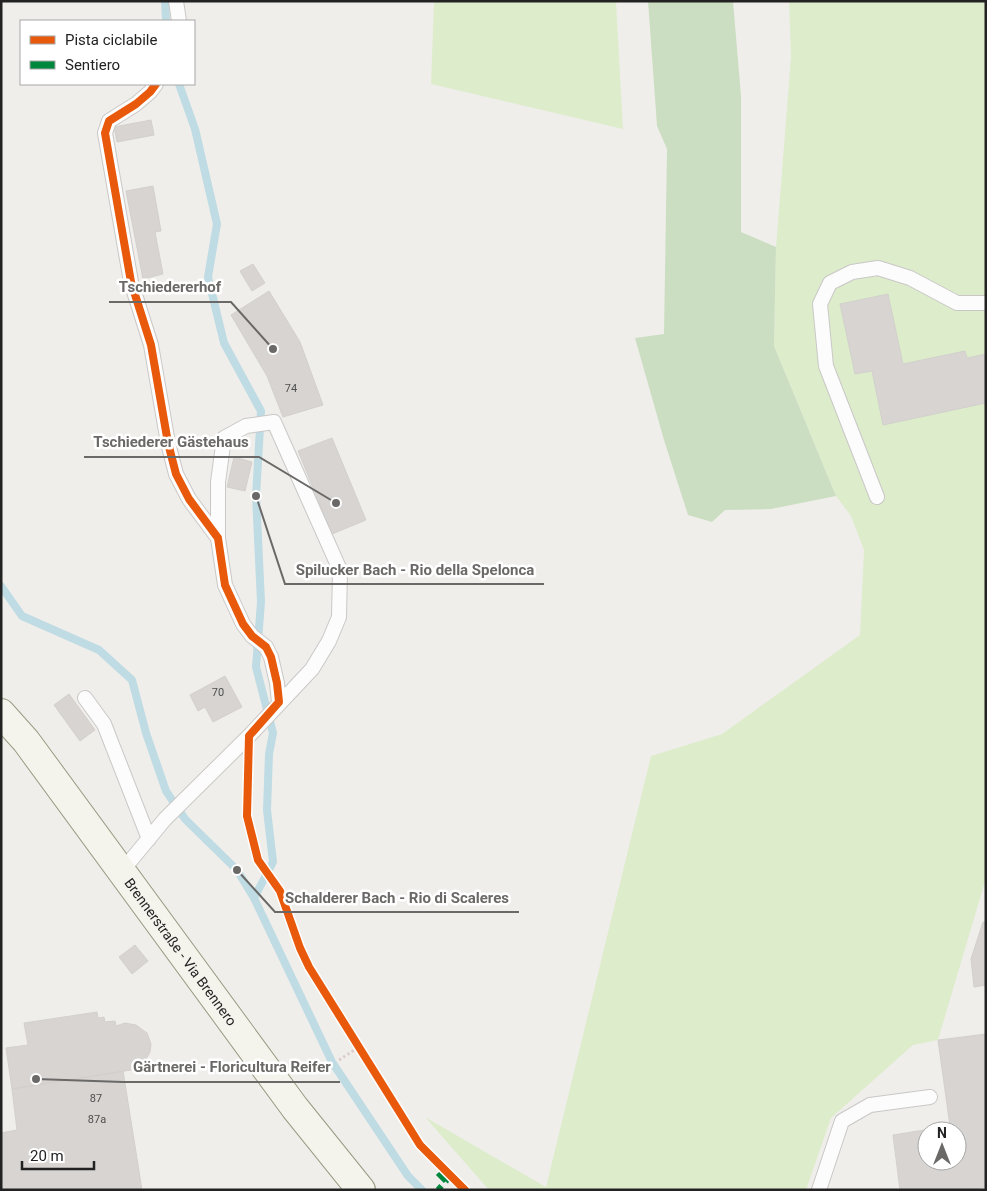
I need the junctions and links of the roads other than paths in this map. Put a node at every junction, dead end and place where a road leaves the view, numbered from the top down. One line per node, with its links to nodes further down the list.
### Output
1 (176, 1): 2 (lane)
2 (179, 20)
3 (155, 85): 6 (lane)
4 (986, 303): 5 (lane)
5 (877, 497)
6 (218, 538): 8 (lane); 8 (lane)
7 (85, 698): 10 (lane)
8 (277, 706): 10 (lane)
9 (1, 713): 11 (main road, Brennerstraße - Via Brennero)
10 (149, 839): 11 (lane)
11 (122, 872): 13 (main road, Brennerstraße - Via Brennero)
12 (930, 1097): 14 (lane)
13 (362, 1190)
14 (819, 1190)

